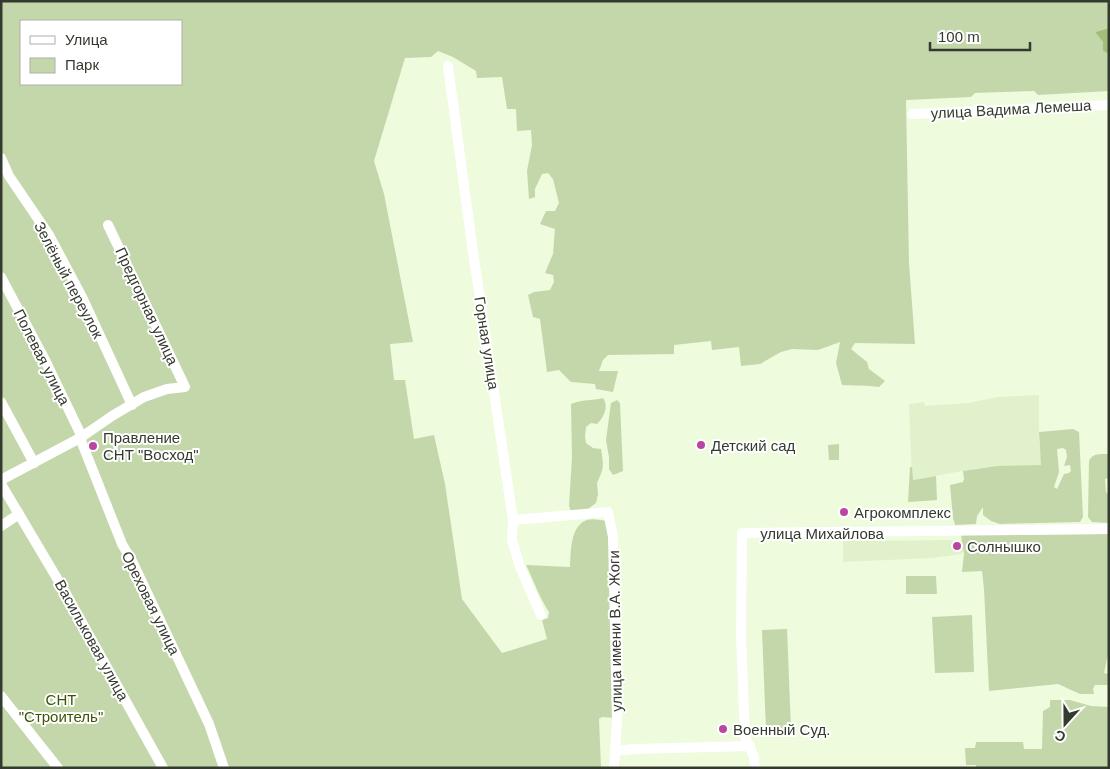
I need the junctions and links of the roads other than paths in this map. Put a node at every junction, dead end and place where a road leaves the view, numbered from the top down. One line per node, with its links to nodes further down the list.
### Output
1 (448, 66): 14 (street, Горная улица)
2 (1109, 104): 3 (street, улица Вадима Лемеша)
3 (912, 114)
4 (1, 158): 8 (street, Зелёный переулок)
5 (108, 225): 8 (street, Предгорная улица)
6 (1, 277): 9 (street, Полевая улица)
7 (1, 402): 10 (street)
8 (132, 405): 9 (street)
9 (81, 438): 10 (street); 23 (street, Ореховая улица)
10 (34, 462): 11 (street)
11 (1, 480)
12 (1, 484): 13 (street, Васильковая улица)
13 (20, 514): 15 (street); 22 (street, Васильковая улица)
14 (513, 520): 17 (street, Горная улица); 20 (street, улица имени В.А. Жоги)
15 (1, 526)
16 (1109, 529): 19 (street, улица Михайлова)
17 (541, 615)
18 (1, 696): 21 (street)
19 (750, 746): 20 (street); 25 (street, улица Михайлова)
20 (615, 751): 24 (street, улица имени В.А. Жоги)
21 (58, 768)
22 (163, 768)
23 (224, 768)
24 (614, 768)
25 (755, 768)

